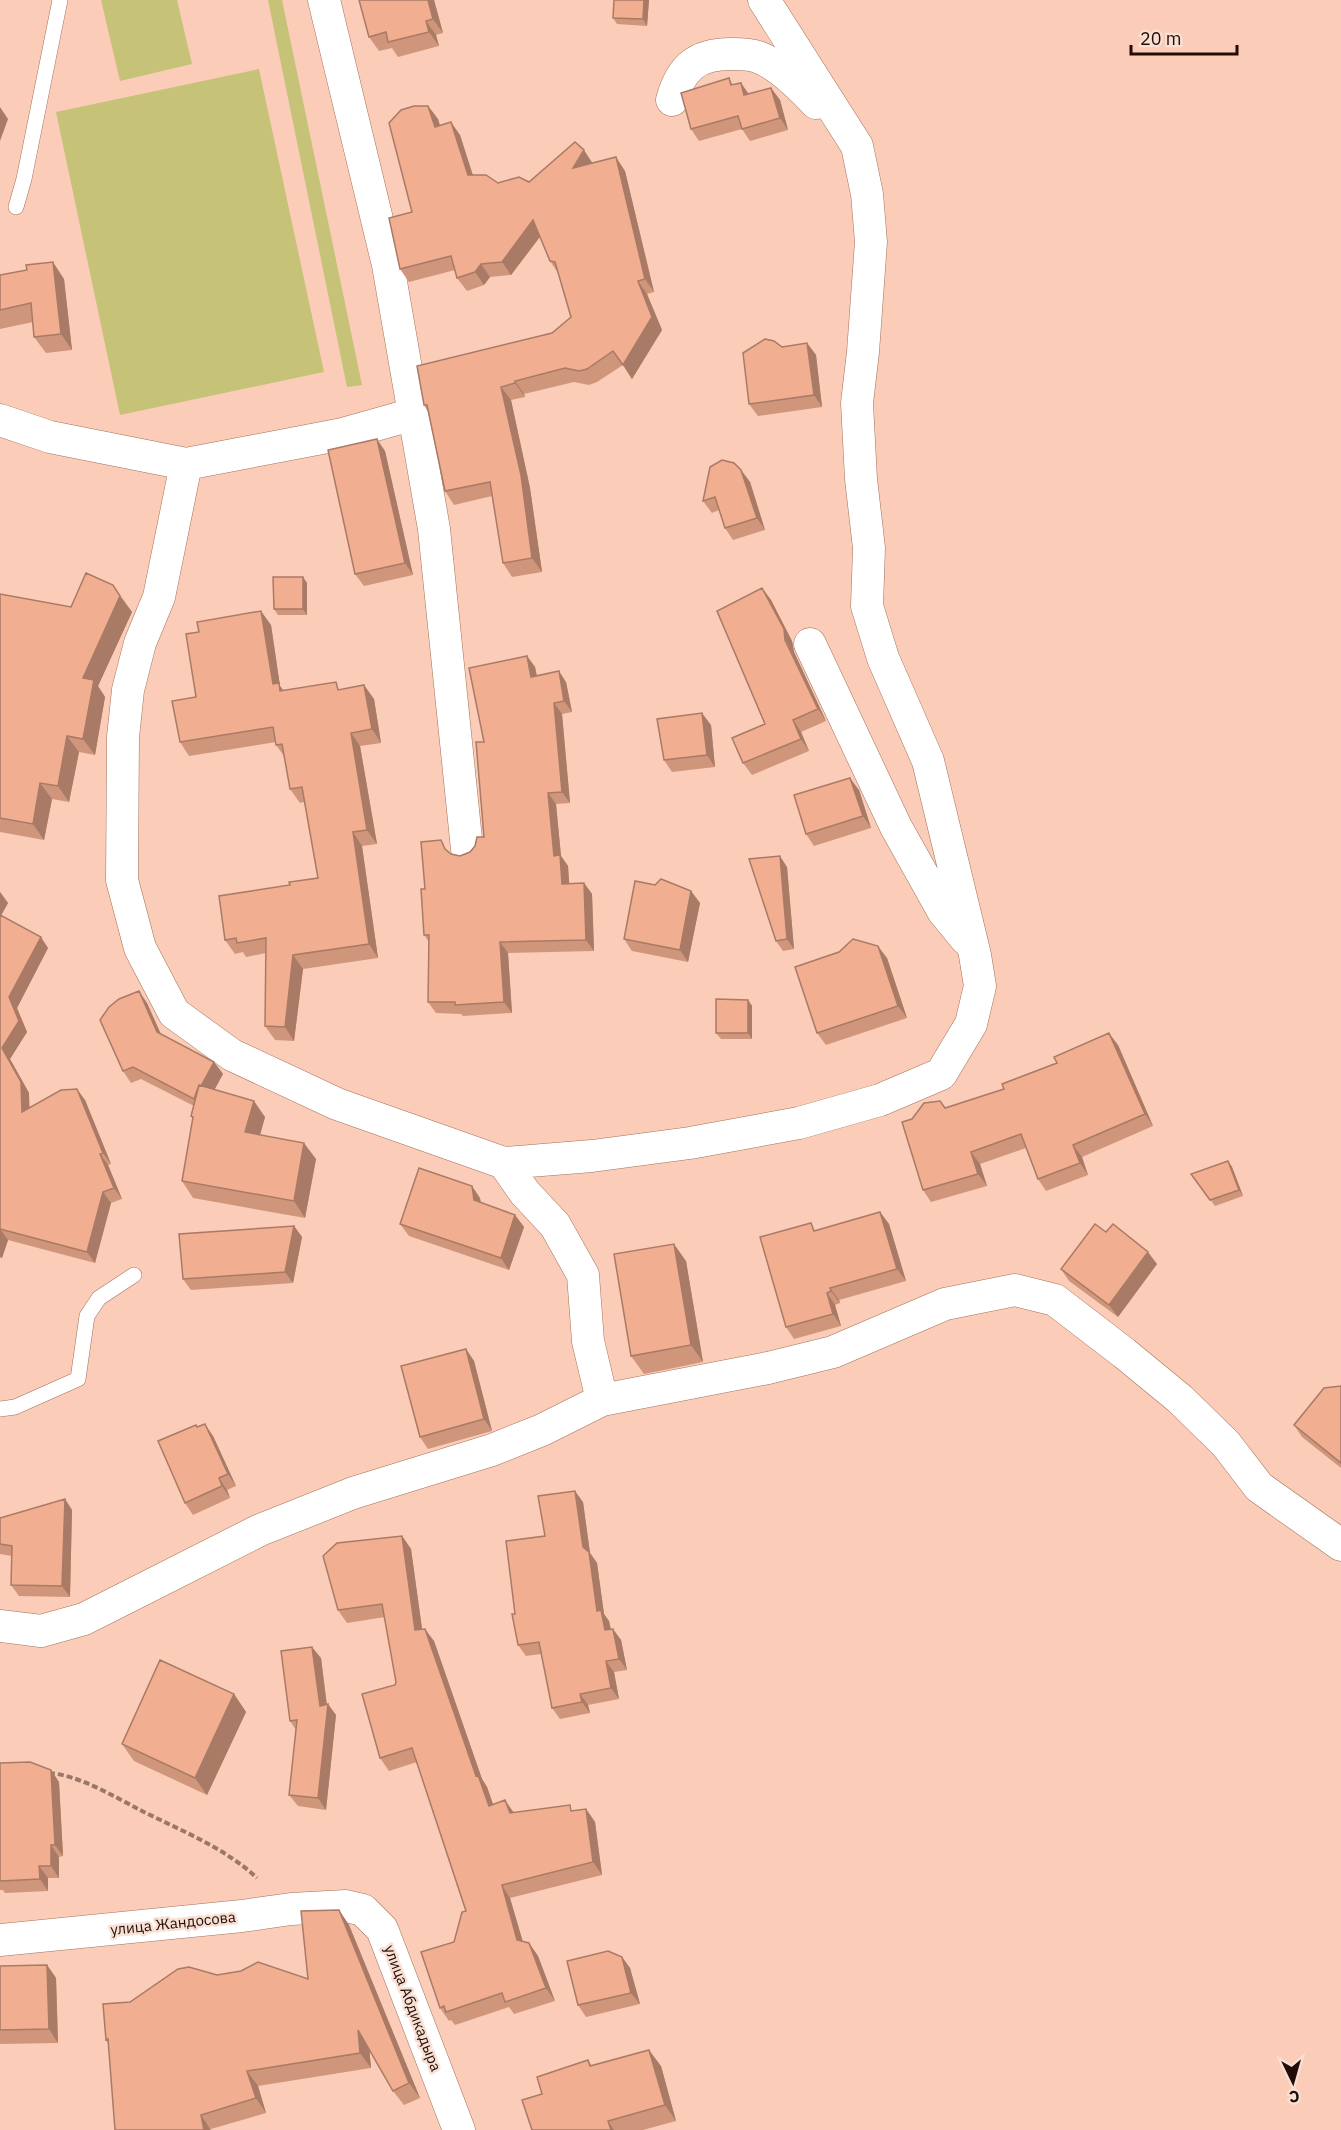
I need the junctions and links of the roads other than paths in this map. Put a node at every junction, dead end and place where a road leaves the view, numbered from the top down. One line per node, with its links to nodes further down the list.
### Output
1 (60, 0): 6 (lane)
2 (324, 0): 7 (street)
3 (764, 0): 5 (street)
4 (672, 100): 5 (street)
5 (853, 140): 12 (street)
6 (16, 207)
7 (414, 414): 9 (street); 11 (street)
8 (0, 420): 9 (street)
9 (186, 465): 13 (street)
10 (810, 644): 12 (street)
11 (467, 849)
12 (975, 955): 13 (street)
13 (504, 1163): 15 (street)
14 (134, 1275): 16 (lane)
15 (602, 1400): 17 (street); 18 (street)
16 (0, 1409)
17 (1341, 1545)
18 (0, 1626)
19 (346, 1906): 20 (street, улица Жандосова); 21 (street, улица Абдикадыра)
20 (0, 1940)
21 (459, 2130)

